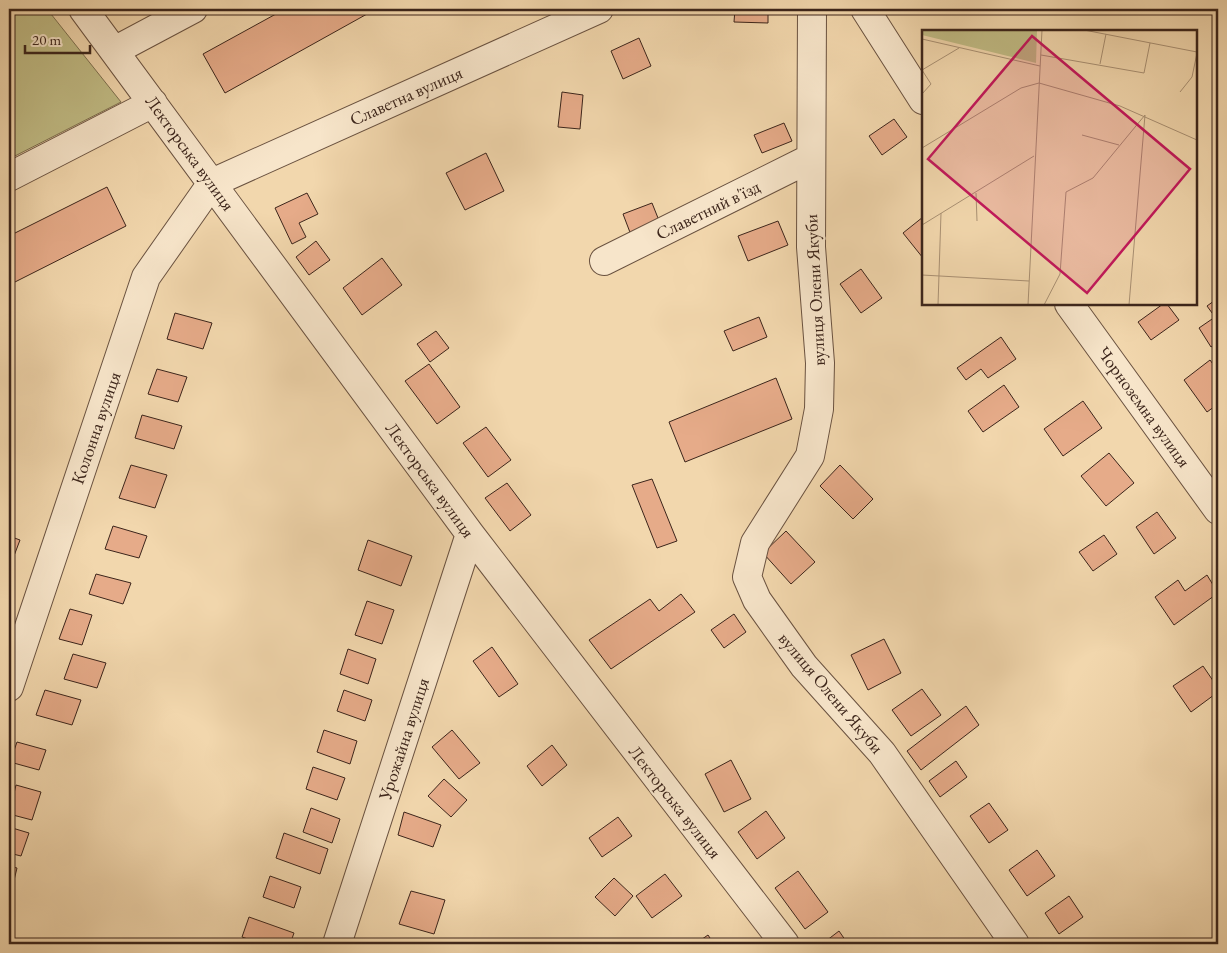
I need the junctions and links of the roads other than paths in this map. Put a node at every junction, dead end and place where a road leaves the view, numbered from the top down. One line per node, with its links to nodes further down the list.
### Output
1 (83, 9): 6 (street, Лекторська вулиця)
2 (193, 9): 6 (street)
3 (600, 9): 11 (street, Славетна вулиця)
4 (812, 9): 9 (street, вулиця Олени Якуби)
5 (865, 9): 7 (street)
6 (114, 52): 8 (street, Лекторська вулиця)
7 (922, 98)
8 (153, 103): 10 (street); 11 (street, Лекторська вулиця)
9 (811, 158): 12 (street, Славетний в'їзд); 19 (street, вулиця Олени Якуби)
10 (9, 177)
11 (212, 183): 15 (street, Лекторська вулиця); 16 (street, Колонна вулиця)
12 (604, 261)
13 (1070, 305): 14 (street, Чорноземна вулиця)
14 (1218, 510)
15 (470, 534): 17 (street, Урожайна вулиця); 18 (street, Лекторська вулиця)
16 (9, 687)
17 (348, 938)
18 (785, 944)
19 (1015, 944)

